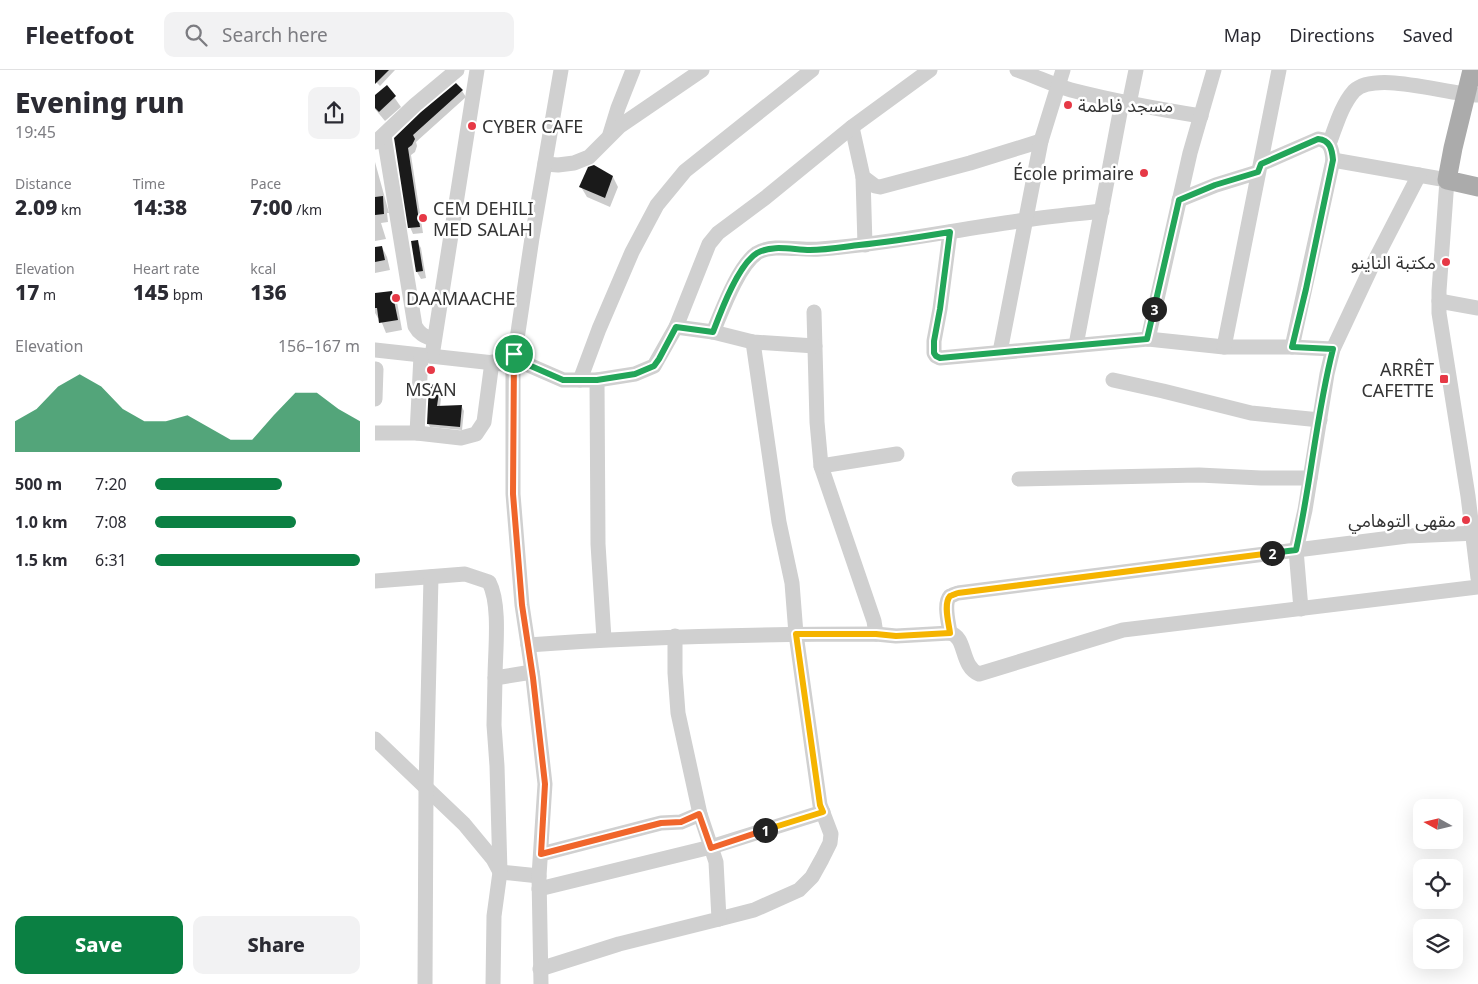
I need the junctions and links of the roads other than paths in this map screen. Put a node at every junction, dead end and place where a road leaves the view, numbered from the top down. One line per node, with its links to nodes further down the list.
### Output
1 (457, 70): 19 (street)
2 (477, 70): 40 (street)
3 (561, 70): 23 (street)
4 (633, 70): 18 (street)
5 (702, 70): 18 (street)
6 (812, 70): 53 (street)
7 (930, 70): 17 (street)
8 (1017, 70): 13 (street)
9 (1136, 70): 15 (street)
10 (1214, 70): 16 (street)
11 (1279, 70): 24 (street)
12 (1473, 70): 14 (main road)
13 (1060, 77): 15 (street); 20 (street)
14 (1472, 95): 21 (street); 27 (main road)
15 (1126, 103): 16 (street); 30 (street)
16 (1201, 116): 29 (street)
17 (852, 127): 26 (street); 37 (street)
18 (610, 136): 23 (street)
19 (380, 139): 40 (street)
20 (1041, 141): 26 (street); 31 (street)
21 (1329, 144): 22 (street); 24 (street)
22 (1333, 160): 25 (street); 45 (street)
23 (545, 164): 50 (street)
24 (1259, 168): 29 (street); 44 (street)
25 (1419, 175): 27 (street); 46 (street)
26 (863, 177): 33 (street)
27 (1447, 180): 28 (main road); 34 (street)
28 (1478, 187)
29 (1179, 200): 39 (street)
30 (1102, 211): 31 (street); 42 (street)
31 (1026, 220): 32 (street); 48 (street)
32 (950, 232): 33 (street); 48 (street)
33 (865, 245): 38 (street)
34 (1439, 301): 35 (street); 64 (street)
35 (1478, 308)
36 (814, 312): 43 (street)
37 (676, 327): 38 (street); 54 (street)
38 (713, 332): 41 (street)
39 (1147, 339): 42 (street); 44 (street)
40 (434, 340): 49 (street)
41 (753, 342): 43 (street); 72 (street)
42 (1076, 345): 48 (street)
43 (815, 346): 61 (street)
44 (1224, 347): 45 (street)
45 (1292, 347): 46 (street)
46 (1333, 349): 57 (street)
47 (375, 350): 49 (street)
48 (1000, 352)
49 (427, 356): 51 (street); 59 (street)
50 (513, 360): 51 (street); 53 (street); 76 (street)
51 (493, 362): 59 (street)
52 (376, 369): 56 (street)
53 (580, 380): 54 (street)
54 (597, 380): 75 (street)
55 (1113, 380): 57 (street)
56 (375, 399)
57 (1319, 420): 62 (street)
58 (375, 433): 59 (street)
59 (417, 433)
60 (897, 454): 61 (street)
61 (821, 466): 73 (street)
62 (1310, 478): 63 (street); 65 (street)
63 (1019, 479)
64 (1475, 533): 65 (street); 67 (street)
65 (1296, 550): 70 (street); 71 (street)
66 (431, 577): 68 (street); 78 (street); 80 (street)
67 (1478, 578)
68 (375, 581)
69 (1478, 587): 70 (street)
70 (1301, 609): 71 (street)
71 (950, 633): 73 (street)
72 (796, 634): 73 (street); 74 (street); 81 (street)
73 (876, 634)
74 (675, 636): 75 (street); 82 (street)
75 (604, 639): 76 (street)
76 (528, 645): 77 (street)
77 (532, 672): 78 (street); 84 (street)
78 (495, 678): 85 (street)
79 (375, 739): 80 (street)
80 (426, 788): 85 (street); 89 (street)
81 (823, 812): 83 (street); 87 (street)
82 (699, 814): 83 (street); 84 (street)
83 (711, 848): 86 (street); 87 (street)
84 (541, 854): 86 (street)
85 (500, 872): 86 (street); 90 (street)
86 (539, 882): 88 (street)
87 (719, 919): 88 (street)
88 (540, 969): 91 (street)
89 (425, 984)
90 (493, 984)
91 (541, 984)

